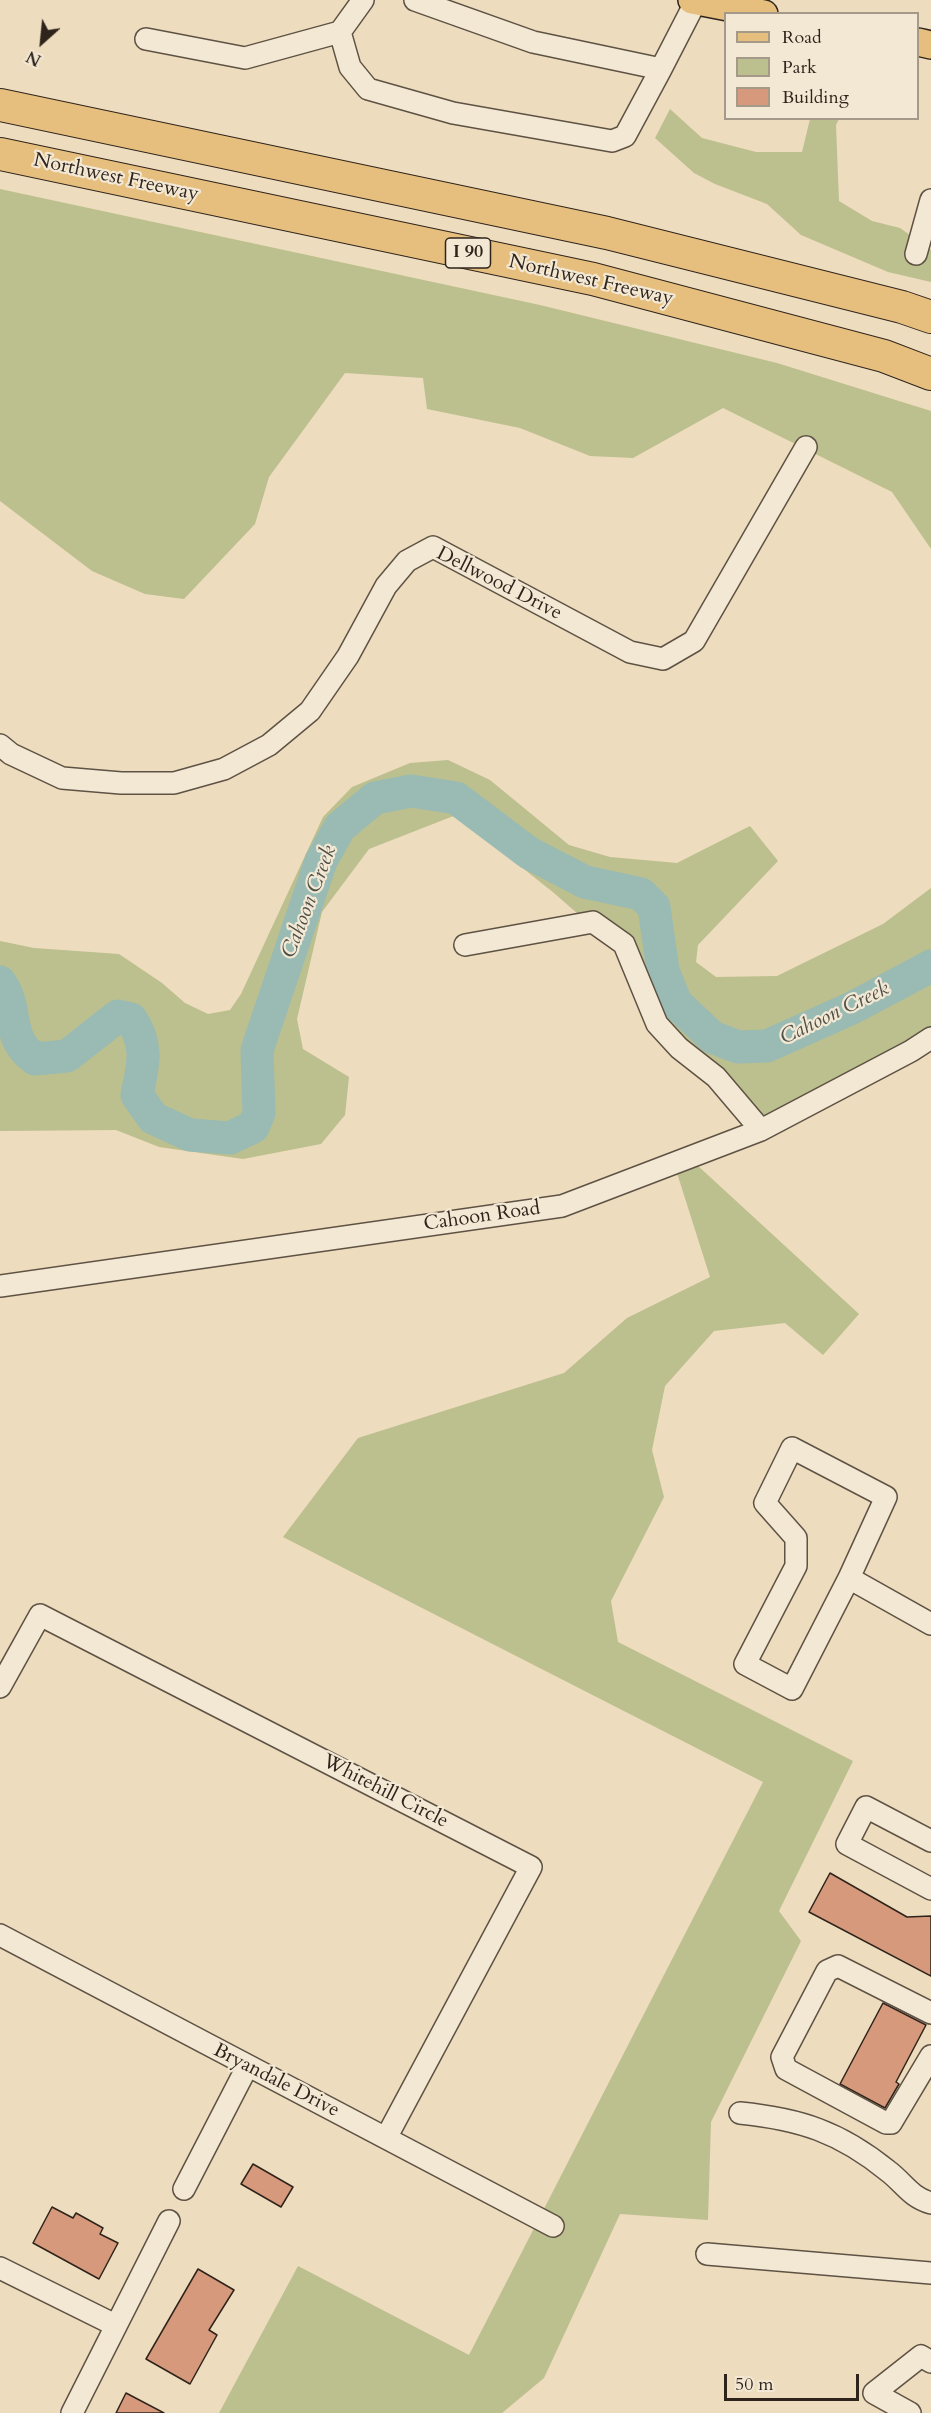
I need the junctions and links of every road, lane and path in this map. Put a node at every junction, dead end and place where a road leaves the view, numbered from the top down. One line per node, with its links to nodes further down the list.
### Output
1 (363, 0): 5 (street)
2 (415, 0): 7 (street)
3 (694, 0): 4 (main road); 7 (street)
4 (754, 12)
5 (340, 32): 6 (street); 7 (street)
6 (146, 39)
7 (661, 69)
8 (0, 105): 12 (highway)
9 (0, 154): 13 (highway, Northwest Freeway / I 90)
10 (931, 200): 11 (street)
11 (916, 254)
12 (931, 317)
13 (931, 374)
14 (806, 447): 15 (street, Dellwood Drive)
15 (0, 746)
16 (465, 945): 18 (street)
17 (931, 1038): 18 (street, Cahoon Road)
18 (761, 1130): 19 (street, Cahoon Road)
19 (0, 1286)
20 (849, 1578): 20 (street); 21 (street)
21 (931, 1624)
22 (0, 1687): 31 (street, Whitehill Circle)
23 (931, 1841): 24 (street)
24 (931, 1889)
25 (0, 1935): 28 (street, Bryandale Drive)
26 (931, 2013): 29 (street)
27 (931, 2056): 29 (street)
28 (247, 2067): 31 (street, Bryandale Drive); 32 (street)
29 (925, 2080)
30 (740, 2113): 33 (street)
31 (386, 2138): 35 (street, Bryandale Drive)
32 (184, 2189)
33 (931, 2203)
34 (169, 2221): 39 (street)
35 (553, 2226)
36 (707, 2254): 38 (street)
37 (0, 2268): 39 (street)
38 (931, 2273)
39 (115, 2325): 41 (street)
40 (931, 2362): 42 (street)
41 (72, 2413)
42 (910, 2413)

